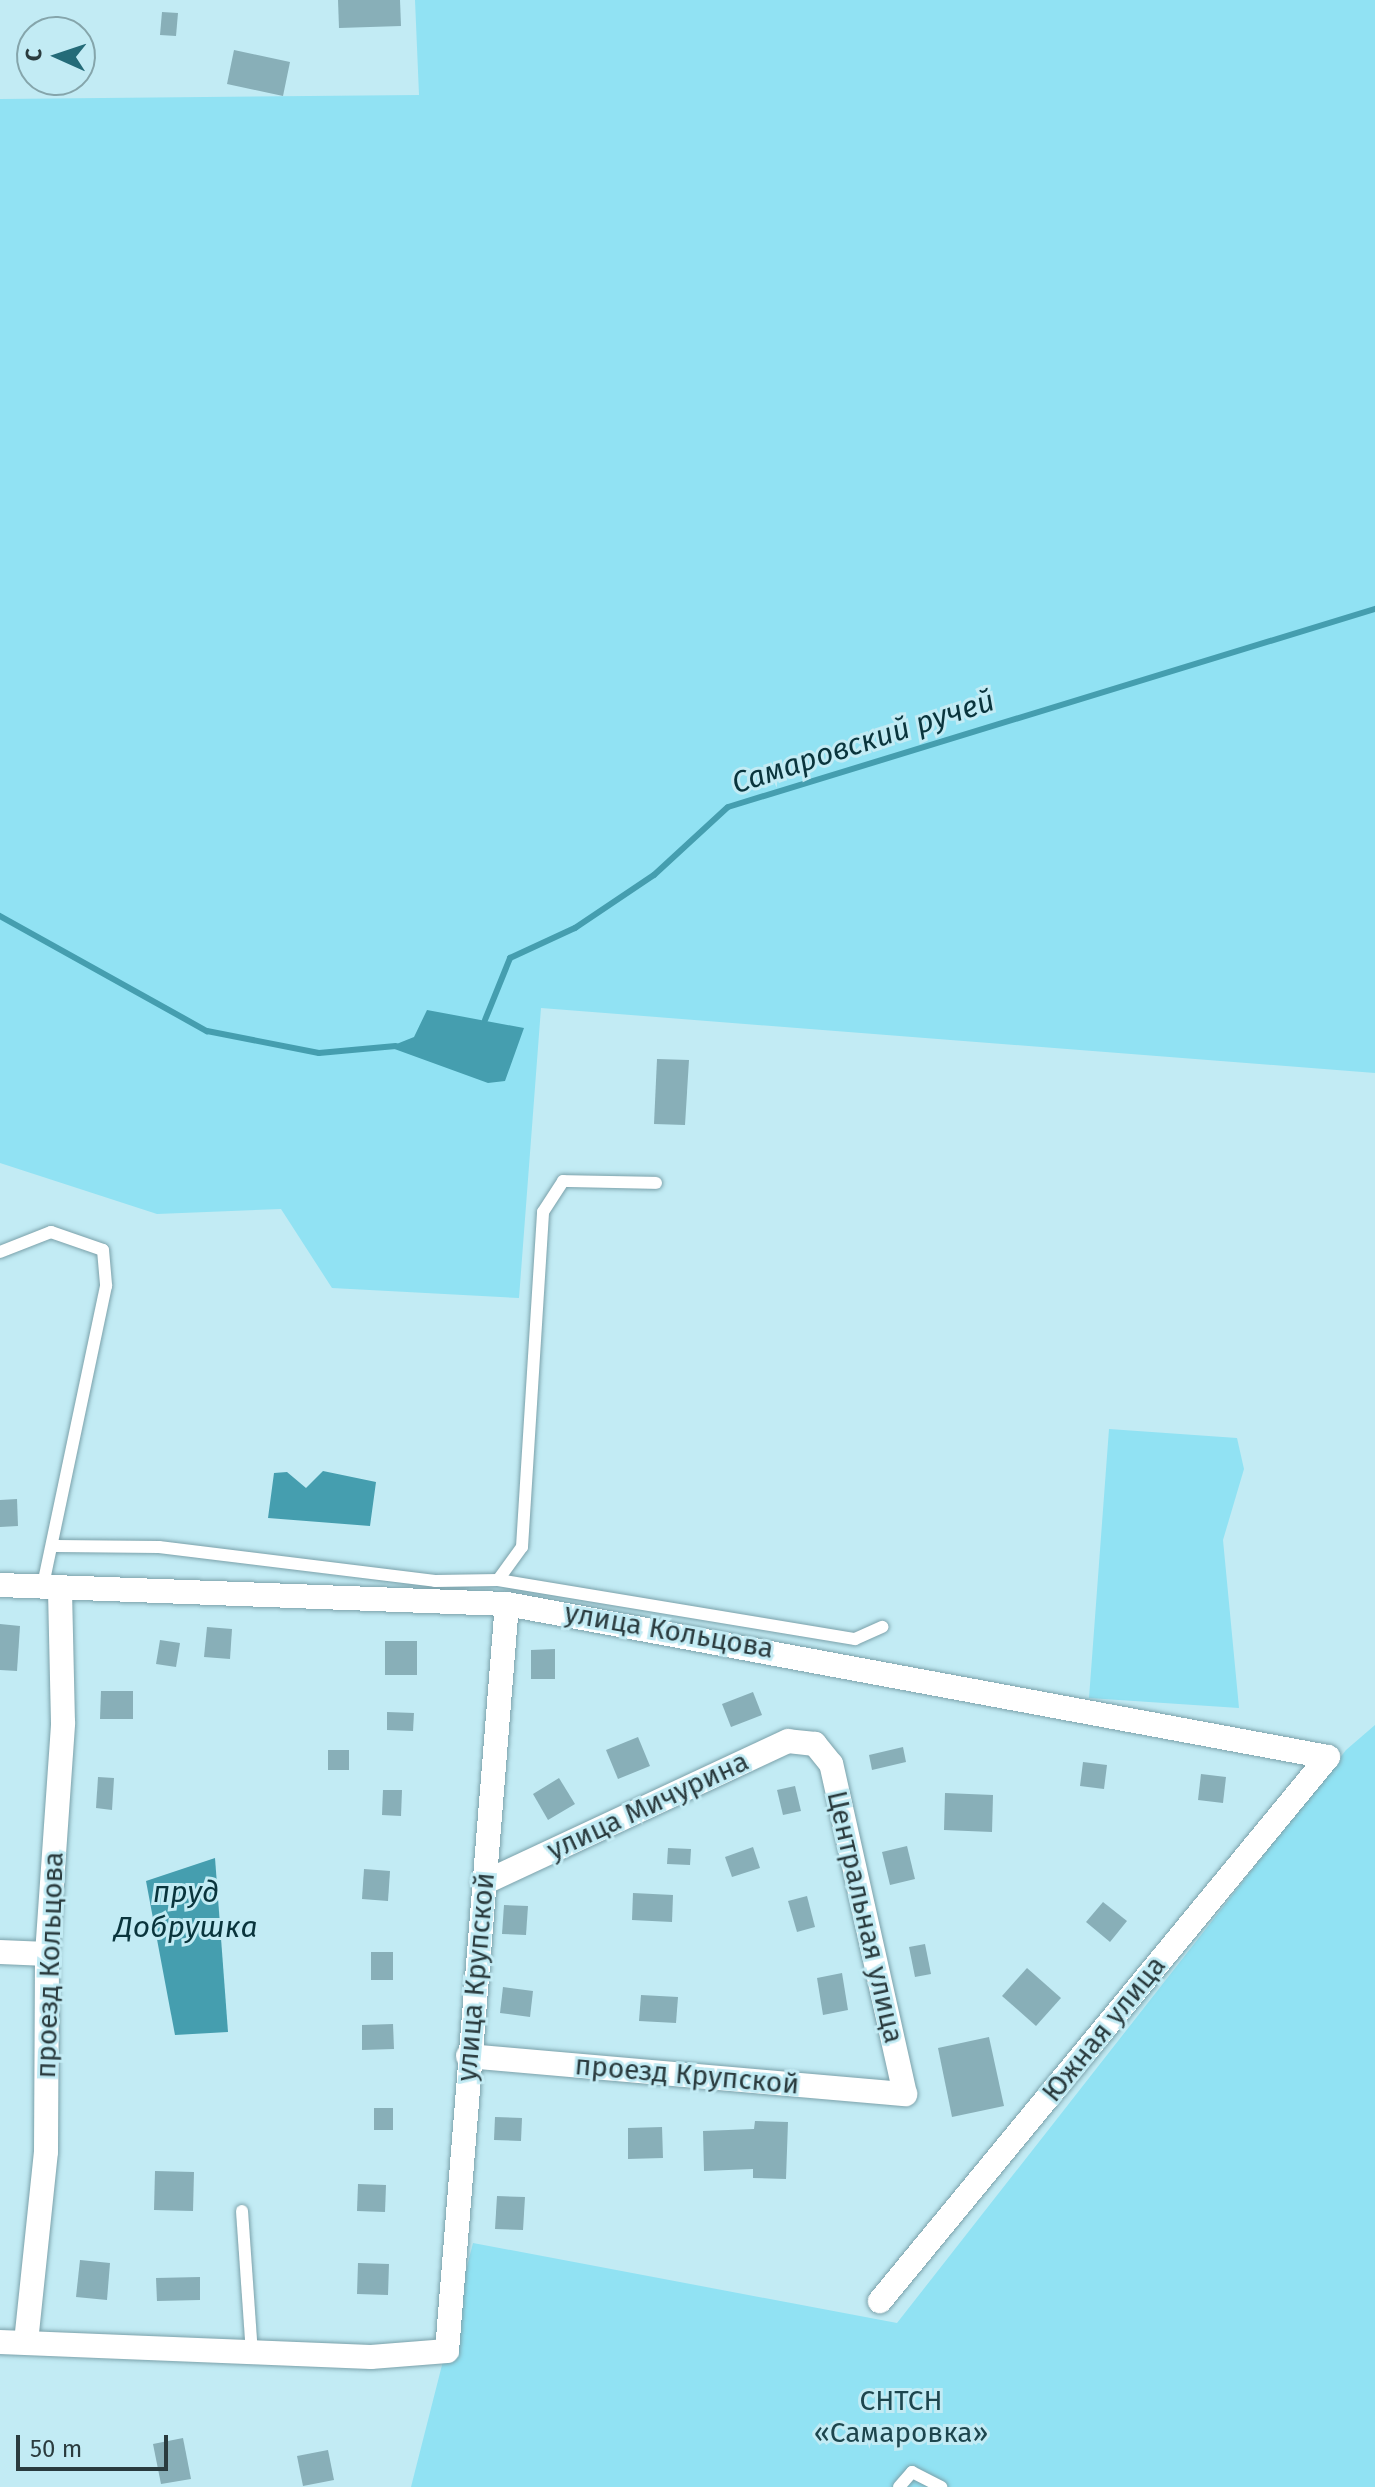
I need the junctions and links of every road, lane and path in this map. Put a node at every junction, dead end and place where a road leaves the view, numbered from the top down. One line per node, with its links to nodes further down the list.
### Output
1 (656, 1183): 4 (lane)
2 (0, 1252): 3 (lane)
3 (56, 1546): 4 (lane); 6 (lane)
4 (498, 1580): 8 (lane)
5 (0, 1585): 6 (street, улица Кольцова)
6 (52, 1587): 7 (street, улица Кольцова); 13 (street, проезд Кольцова)
7 (507, 1604): 10 (street, улица Кольцова); 11 (street, улица Крупской)
8 (882, 1627)
9 (815, 1744): 11 (street, улица Мичурина); 15 (street, Центральная улица)
10 (1328, 1757): 17 (street, Южная улица)
11 (484, 1883): 14 (street, улица Крупской)
12 (0, 1952): 13 (street)
13 (47, 1954): 19 (street, проезд Кольцова)
14 (468, 2056): 15 (street, проезд Крупской); 20 (street, улица Крупской)
15 (905, 2094)
16 (242, 2211): 20 (lane)
17 (880, 2301)
18 (0, 2342): 19 (street)
19 (26, 2342): 20 (street)
20 (252, 2353)
21 (899, 2487): 22 (lane)
22 (941, 2487)

